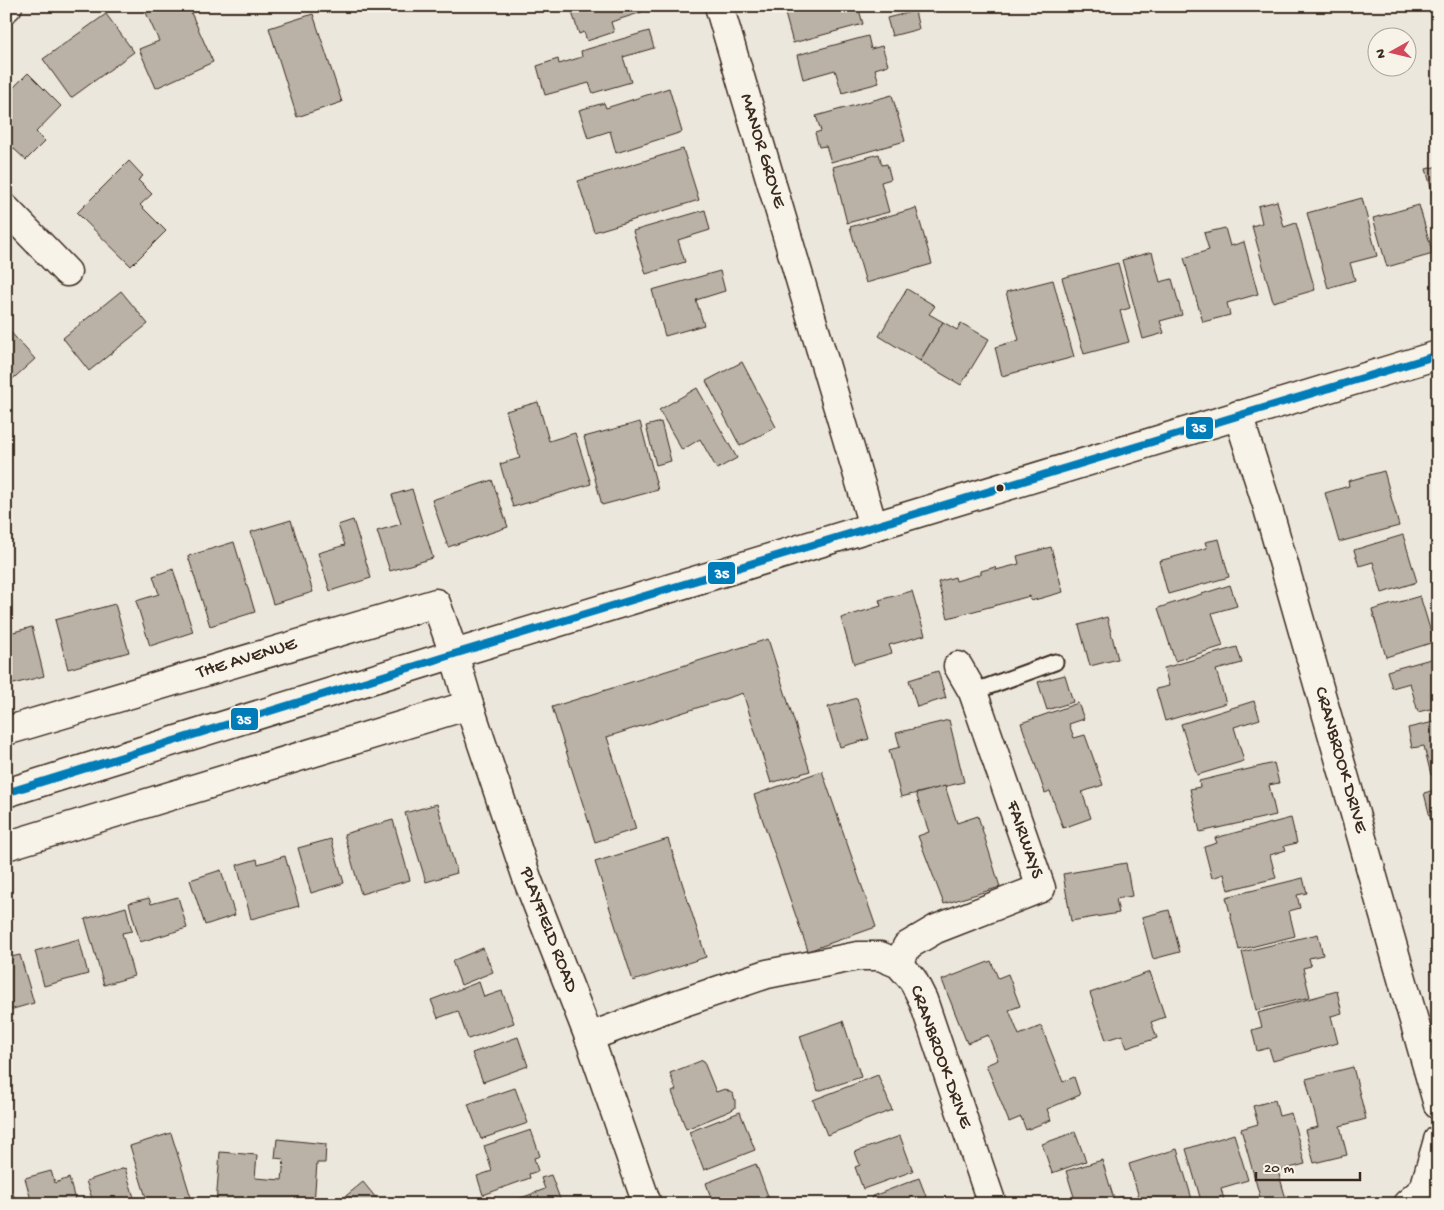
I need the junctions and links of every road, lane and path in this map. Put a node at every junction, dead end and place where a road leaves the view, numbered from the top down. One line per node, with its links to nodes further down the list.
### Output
1 (718, 6): 6 (street, MANOR GROVE)
2 (6, 209): 3 (street)
3 (66, 272)
4 (1438, 355): 5 (street)
5 (1238, 415): 6 (street); 17 (street, CRANBROOK DRIVE)
6 (873, 526): 7 (street)
7 (454, 654): 11 (street, PLAYFIELD ROAD); 12 (street, THE AVENUE); 13 (street)
8 (1056, 662): 10 (lane)
9 (958, 666): 10 (street, FAIRWAYS)
10 (973, 692): 15 (street, FAIRWAYS)
11 (469, 706): 14 (street); 16 (street, PLAYFIELD ROAD)
12 (6, 731)
13 (6, 793)
14 (6, 846)
15 (899, 964): 16 (street, CRANBROOK DRIVE); 20 (street, CRANBROOK DRIVE)
16 (589, 1037): 19 (street, PLAYFIELD ROAD)
17 (1438, 1105)
18 (1438, 1140): 21 (street)
19 (647, 1204)
20 (992, 1204)
21 (1407, 1204)

